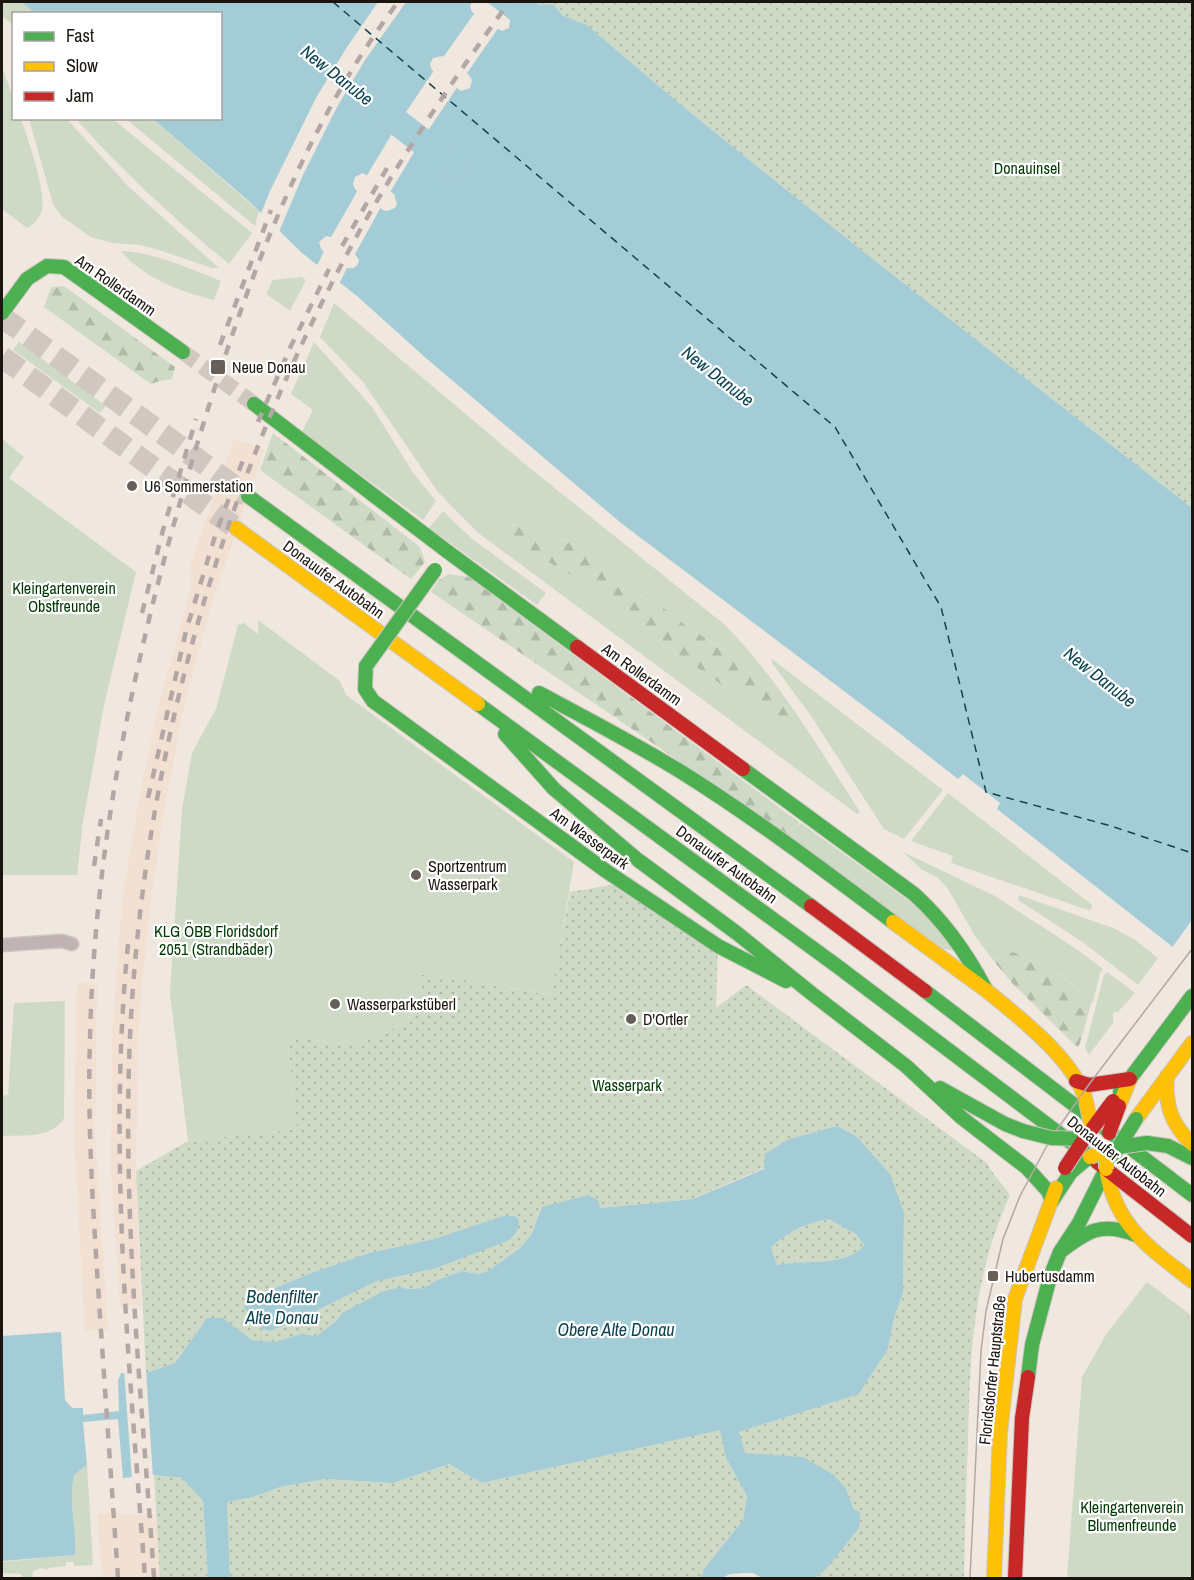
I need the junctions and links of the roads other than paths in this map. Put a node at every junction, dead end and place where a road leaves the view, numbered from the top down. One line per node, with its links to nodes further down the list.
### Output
1 (2, 313): 2 (main road, Am Rollerdamm)
2 (183, 352)
3 (254, 404): 6 (main road, Am Rollerdamm)
4 (248, 496): 7 (main road, Donauufer Autobahn)
5 (236, 528): 8 (main road, Donauufer Autobahn)
6 (448, 552): 11 (main road, Am Rollerdamm); 12 (main road, Am Wasserpark, bridge)
7 (463, 652): 11 (main road); 30 (main road, Donauufer Autobahn)
8 (476, 702): 12 (main road); 33 (main road, Donauufer Autobahn)
9 (72, 944): 10 (street)
10 (2, 945)
11 (987, 991): 15 (main road)
12 (811, 993): 17 (main road)
13 (1192, 996): 18 (main road)
14 (1191, 1044): 16 (main road)
15 (1073, 1075): 18 (main road); 22 (main road, bridge)
16 (1167, 1076): 20 (main road); 23 (main road)
17 (919, 1077): 22 (main road, bridge); 31 (main road)
18 (1130, 1079): 19 (main road)
19 (1116, 1103): 21 (main road, bridge); 22 (main road, Floridsdorfer Hauptstraße, bridge)
20 (1134, 1118): 21 (main road); 24 (main road, bridge)
21 (1109, 1133): 22 (main road); 24 (main road)
22 (1089, 1135): 25 (main road); 28 (main road, Floridsdorfer Hauptstraße, bridge)
23 (1192, 1144)
24 (1112, 1149): 25 (main road, bridge); 26 (main road, bridge); 27 (main road, bridge)
25 (1090, 1157): 28 (main road); 29 (main road)
26 (1192, 1158)
27 (1106, 1169): 29 (main road); 32 (main road)
28 (1068, 1170): 31 (main road, Floridsdorfer Hauptstraße)
29 (1088, 1183): 34 (main road)
30 (1192, 1195)
31 (1052, 1201): 36 (main road, Floridsdorfer Hauptstraße)
32 (1137, 1236): 34 (main road); 35 (main road)
33 (1192, 1236)
34 (1060, 1252): 37 (main road)
35 (1192, 1281)
36 (994, 1578)
37 (1015, 1578)

